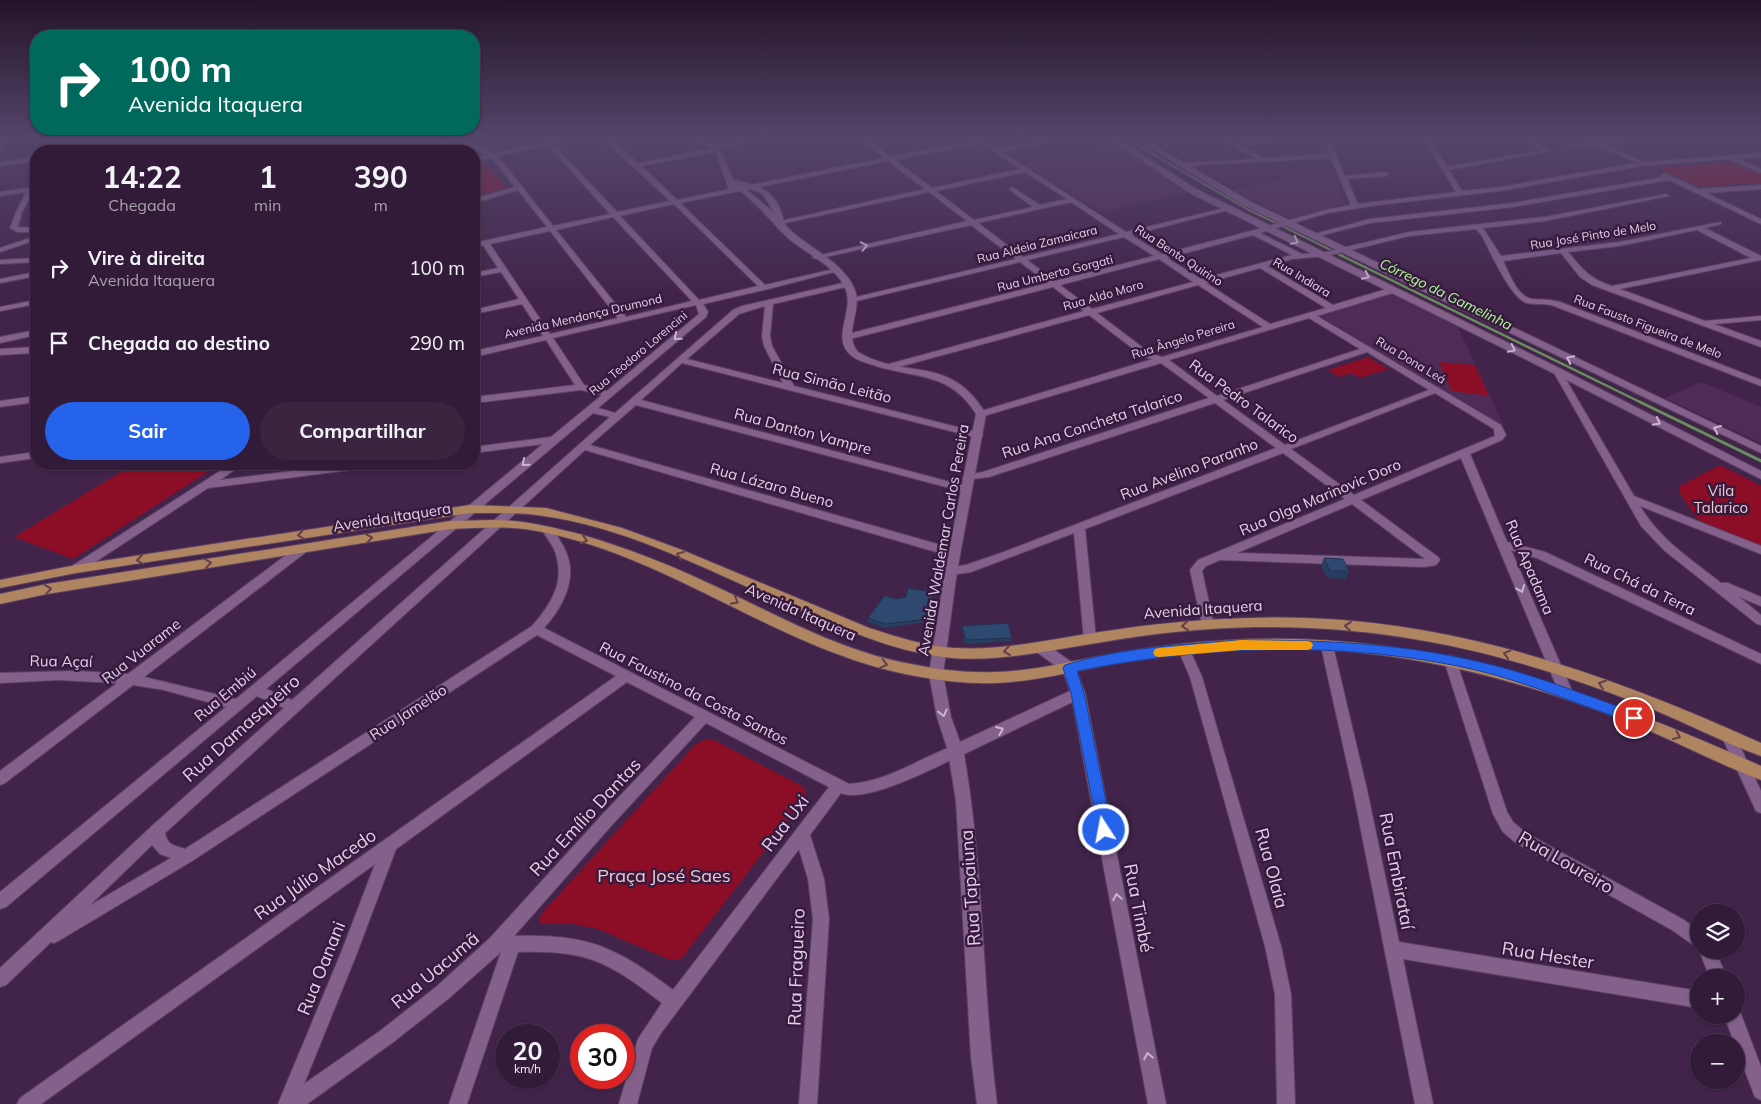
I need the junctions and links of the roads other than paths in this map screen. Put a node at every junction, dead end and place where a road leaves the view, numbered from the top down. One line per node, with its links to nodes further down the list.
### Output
1 (1012, 189): 30 (street)
2 (30, 190): 22 (street)
3 (514, 190): 26 (street)
4 (520, 190): 41 (street)
5 (592, 190): 32 (street)
6 (663, 190): 28 (street)
7 (720, 190): 28 (street)
8 (736, 190): 38 (street)
9 (743, 190): 38 (street)
10 (762, 190): 38 (street)
11 (931, 190): 35 (street, Rua Pedro Talarico); 38 (street)
12 (1057, 190): 27 (street, Rua Bento Quirino)
13 (1191, 190): 31 (street)
14 (1223, 190): 36 (street)
15 (1347, 190): 29 (street)
16 (1457, 190): 23 (street)
17 (1493, 190): 23 (street, Rua Umberto Gorgati)
18 (1604, 190): 46 (street)
19 (1695, 190): 21 (street)
20 (1721, 190): 21 (street)
21 (1698, 191): 34 (street)
22 (0, 194)
23 (1460, 194): 29 (street, Rua Umberto Gorgati)
24 (1666, 196): 40 (street, Rua Aldo Moro)
25 (30, 197): 43 (street)
26 (480, 199)
27 (1073, 200): 30 (street); 45 (street, Rua Bento Quirino)
28 (676, 202): 32 (street); 71 (street)
29 (1355, 206): 36 (street, Rua Umberto Gorgati)
30 (1038, 208): 35 (street)
31 (1229, 209): 33 (street); 45 (street, Rua Aldeia Zamaicara)
32 (614, 215): 41 (street); 78 (street)
33 (1243, 216): 39 (street); 44 (street)
34 (1760, 221)
35 (973, 222): 54 (street, one-way to 35); 60 (street, Rua Pedro Talarico)
36 (1284, 223): 39 (street, Rua Umberto Gorgati); 46 (street)
37 (1719, 223): 42 (street, Rua José Pinto de Melo)
38 (782, 225): 54 (street)
39 (1270, 227): 44 (street, Rua Umberto Gorgati); 53 (street, one-way to 53)
40 (1478, 227): 51 (street, Rua Aldo Moro); 57 (street)
41 (552, 228): 48 (street); 85 (street)
42 (1699, 228): 52 (street, Rua José Pinto de Melo); 58 (street)
43 (30, 230)
44 (1254, 233): 55 (street); 56 (street, Rua Umberto Gorgati)
45 (1126, 234): 56 (street, Rua Bento Quirino); 60 (street, Rua Aldeia Zamaicara)
46 (1315, 235): 51 (street)
47 (30, 240): 50 (street)
48 (485, 242): 49 (street); 63 (street)
49 (480, 243)
50 (0, 250)
51 (1342, 250): 53 (street, Rua Aldo Moro); 121 (street, one-way to 51)
52 (1564, 252): 57 (street, Rua José Pinto de Melo); 72 (street)
53 (1324, 255): 55 (street, Rua Aldo Moro); 73 (street, one-way to 73)
54 (816, 256): 64 (street)
55 (1300, 256): 62 (street, Rua Aldo Moro)
56 (1160, 257): 68 (street, Rua Bento Quirino); 70 (street, Rua Umberto Gorgati)
57 (1498, 258): 102 (street, Rua Fausto Figueira de Melo)
58 (1759, 258): 72 (street)
59 (30, 260): 61 (street)
60 (1022, 260): 70 (street, Rua Pedro Talarico); 75 (street, Rua Aldeia Zamaicara)
61 (0, 262)
62 (1260, 265): 68 (street, Rua Aldo Moro); 79 (street, Rua Indiara)
63 (502, 269): 65 (street); 74 (street)
64 (834, 271): 69 (street); 71 (street, Rua Teodoro Lorencini)
65 (480, 274)
66 (30, 275): 67 (street)
67 (0, 281)
68 (1198, 281): 82 (street, Rua Aldo Moro); 87 (street, Rua Bento Quirino)
69 (847, 284): 75 (street); 76 (street)
70 (1054, 284): 82 (street, Rua Pedro Talarico); 91 (street, Rua Umberto Gorgati)
71 (764, 288): 78 (street, Rua Teodoro Lorencini)
72 (1611, 289): 86 (street)
73 (1393, 290): 79 (street, Rua Ângelo Pereira); 101 (street, one-way to 101)
74 (523, 301): 81 (street); 90 (street)
75 (851, 301): 91 (street)
76 (770, 302): 99 (street); 104 (street)
77 (30, 303): 80 (street)
78 (697, 303): 85 (street, Avenida Mendonça Drumond); 106 (street, Rua Teodoro Lorencini, one-way to 106)
79 (1332, 308): 83 (street, Rua Ângelo Pereira)
80 (0, 309)
81 (480, 311)
82 (1090, 311): 98 (street, Rua Pedro Talarico); 100 (street, Rua Aldo Moro)
83 (1310, 315): 87 (street, Rua Ângelo Pereira); 94 (street, Rua Dona Leá)
84 (1761, 318): 86 (street)
85 (624, 320): 90 (street, Avenida Mendonça Drumond)
86 (1703, 322): 93 (street)
87 (1269, 327): 98 (street, Rua Ângelo Pereira)
88 (30, 334): 89 (street)
89 (18, 336): 92 (street); 96 (street)
90 (548, 337): 97 (street, Avenida Mendonça Drumond); 103 (street)
91 (847, 337): 100 (street, Avenida Waldemar Carlos Pereira)
92 (0, 340)
93 (1761, 344)
94 (1368, 349): 105 (street, Rua Dona Leá); 108 (street, Rua Ana Concheta Talarico)
95 (30, 350): 96 (street)
96 (2, 352)
97 (480, 353)
98 (1161, 359): 108 (street, Rua Pedro Talarico); 113 (street, Rua Ângelo Pereira)
99 (679, 360): 104 (street, Rua Simão Leitão); 110 (street)
100 (892, 366): 113 (street, Avenida Waldemar Carlos Pereira)
101 (1557, 371): 129 (street, one-way to 129); 133 (street)
102 (1761, 383)
103 (581, 388): 106 (street); 107 (street)
104 (790, 389): 116 (street, Rua Simão Leitão)
105 (1436, 390): 115 (street, Rua Dona Leá); 120 (street, Rua Avelino Paranho)
106 (608, 394): 112 (street, Rua Teodoro Lorencini)
107 (480, 399)
108 (1216, 399): 120 (street, Rua Pedro Talarico); 130 (street, Rua Ana Concheta Talarico)
109 (30, 400): 111 (street)
110 (633, 401): 114 (street); 132 (street, Rua Danton Vampre)
111 (0, 404)
112 (590, 409): 114 (street); 117 (street, Rua Teodoro Lorencini)
113 (980, 414): 116 (street, Avenida Waldemar Carlos Pereira)
114 (616, 416): 118 (street)
115 (1498, 427): 122 (street, Rua Olga Marinovic Doro)
116 (978, 435): 130 (street, Avenida Waldemar Carlos Pereira)
117 (553, 440): 119 (street); 135 (street, Rua Teodoro Lorencini, one-way to 135)
118 (582, 446): 136 (street); 144 (street, Rua Lázaro Bueno)
119 (480, 449)
120 (1284, 449): 134 (street, Rua Pedro Talarico); 139 (street, Rua Avelino Paranho)
121 (1761, 450)
122 (1464, 453): 134 (street, Rua Olga Marinovic Doro); 141 (street, Rua Apadama)
123 (30, 456): 125 (street)
124 (30, 457): 126 (street)
125 (0, 460)
126 (0, 465)
127 (229, 470): 131 (street)
128 (327, 470): 131 (street)
129 (1761, 476)
130 (968, 478): 132 (street, Avenida Waldemar Carlos Pereira)
131 (205, 486): 146 (street)
132 (965, 489): 144 (street, Avenida Waldemar Carlos Pereira)
133 (1629, 498): 143 (street); 148 (street)
134 (1354, 500): 145 (street, Rua Olga Marinovic Doro); 145 (street, Rua Pedro Talarico)
135 (470, 509): 136 (main road, Avenida Itaquera); 137 (street, Rua Embiú); 146 (main road, Avenida Itaquera, one-way to 146)
136 (512, 509): 138 (street, Rua Damasqueiro); 159 (main road, Avenida Itaquera, one-way to 136)
137 (450, 525): 138 (main road, Avenida Itaquera); 142 (main road, Avenida Itaquera, one-way to 137); 168 (street, Rua Embiú)
138 (495, 525): 140 (main road, Avenida Itaquera); 172 (street, Rua Damasqueiro)
139 (1079, 528): 147 (street, Rua Avelino Paranho); 155 (street)
140 (548, 531): 154 (street, Rua Jamelão); 164 (main road, Avenida Itaquera, one-way to 164)
141 (1502, 544): 160 (street, Rua Chá da Terra); 162 (street, Rua Apadama, one-way to 162)
142 (302, 549): 150 (main road, Avenida Itaquera, one-way to 142); 167 (street, Rua Vuarame)
143 (1761, 550)
144 (954, 553): 147 (street, Avenida Waldemar Carlos Pereira)
145 (1218, 556): 153 (street, Rua Olga Marinovic Doro)
146 (76, 569): 149 (main road, Avenida Itaquera)
147 (950, 571): 159 (street, Avenida Waldemar Carlos Pereira)
148 (1710, 580): 151 (street); 152 (street)
149 (0, 584)
150 (0, 599)
151 (1761, 602)
152 (1761, 621)
153 (1208, 625): 155 (main road, Avenida Itaquera, one-way to 155); 162 (main road, Avenida Itaquera, one-way to 153)
154 (536, 629): 165 (street, Rua Faustino da Costa Santos); 185 (street, Rua Jamelão)
155 (1090, 639): 157 (main road, Avenida Itaquera)
156 (1327, 646): 158 (main road, Avenida Itaquera); 161 (main road, Avenida Itaquera); 190 (street, Rua Embirataí)
157 (1040, 647): 159 (main road, Avenida Itaquera, one-way to 159); 163 (street)
158 (1184, 649): 163 (main road, Avenida Itaquera); 204 (street, Rua Olaia)
159 (938, 652): 164 (street, Avenida Waldemar Carlos Pereira)
160 (1761, 659)
161 (1450, 660): 170 (main road, Avenida Itaquera); 187 (street, Rua Loureiro)
162 (1554, 667): 170 (street, Rua Apadama); 174 (main road, Avenida Itaquera, one-way to 162)
163 (1069, 668): 164 (main road, Avenida Itaquera); 169 (street, Rua Timbé)
164 (936, 674): 176 (street, Rua Tapaiuna, one-way to 176)
165 (626, 676): 173 (street, Rua Faustino da Costa Santos); 184 (street, Rua Júlio Macedo)
166 (0, 678): 167 (street, Rua Açaí)
167 (130, 680): 171 (street, Rua Açaí); 179 (street, Rua Vuarame)
168 (255, 690): 171 (street, Rua Embiú); 172 (street)
169 (1078, 693): 176 (street, one-way to 169); 203 (street, Rua Timbé, one-way to 169)
170 (1566, 693): 177 (main road, Avenida Itaquera, one-way to 177)
171 (238, 705): 186 (street, Rua Embiú)
172 (294, 707): 182 (street, Rua Damasqueiro)
173 (704, 717): 180 (street, Rua Faustino da Costa Santos); 188 (street, Rua Emílio Dantas)
174 (1728, 734): 175 (main road, Avenida Itaquera); 177 (street)
175 (1761, 750)
176 (956, 751): 180 (street); 202 (street, Rua Tapaiuna)
177 (1740, 763): 178 (main road, Avenida Itaquera); 181 (street)
178 (1761, 773)
179 (0, 779)
180 (838, 786): 183 (street, Rua Uxi)
181 (1761, 807)
182 (157, 831): 185 (street); 189 (street, Rua Damasqueiro)
183 (802, 834): 193 (street, Rua Uxi); 201 (street, Rua Fragueiro)
184 (389, 847): 196 (street, Rua Júlio Macedo); 197 (street, Rua Oanani)
185 (187, 856): 189 (street, Rua Jamelão)
186 (0, 902)
187 (1690, 934)
188 (504, 944): 193 (street); 198 (street, Rua Uacumã); 199 (street)
189 (36, 946): 191 (street, Rua Damasqueiro)
190 (1392, 949): 192 (street, Rua Hester); 205 (street, Rua Embirataí)
191 (0, 979)
192 (1690, 999)
193 (673, 1002): 200 (street, Rua Uxi)
194 (1736, 1024): 195 (street)
195 (1761, 1091)
196 (26, 1104)
197 (287, 1104)
198 (291, 1104)
199 (458, 1104)
200 (628, 1104)
201 (808, 1104)
202 (987, 1104)
203 (1157, 1104)
204 (1286, 1104)
205 (1424, 1104)

